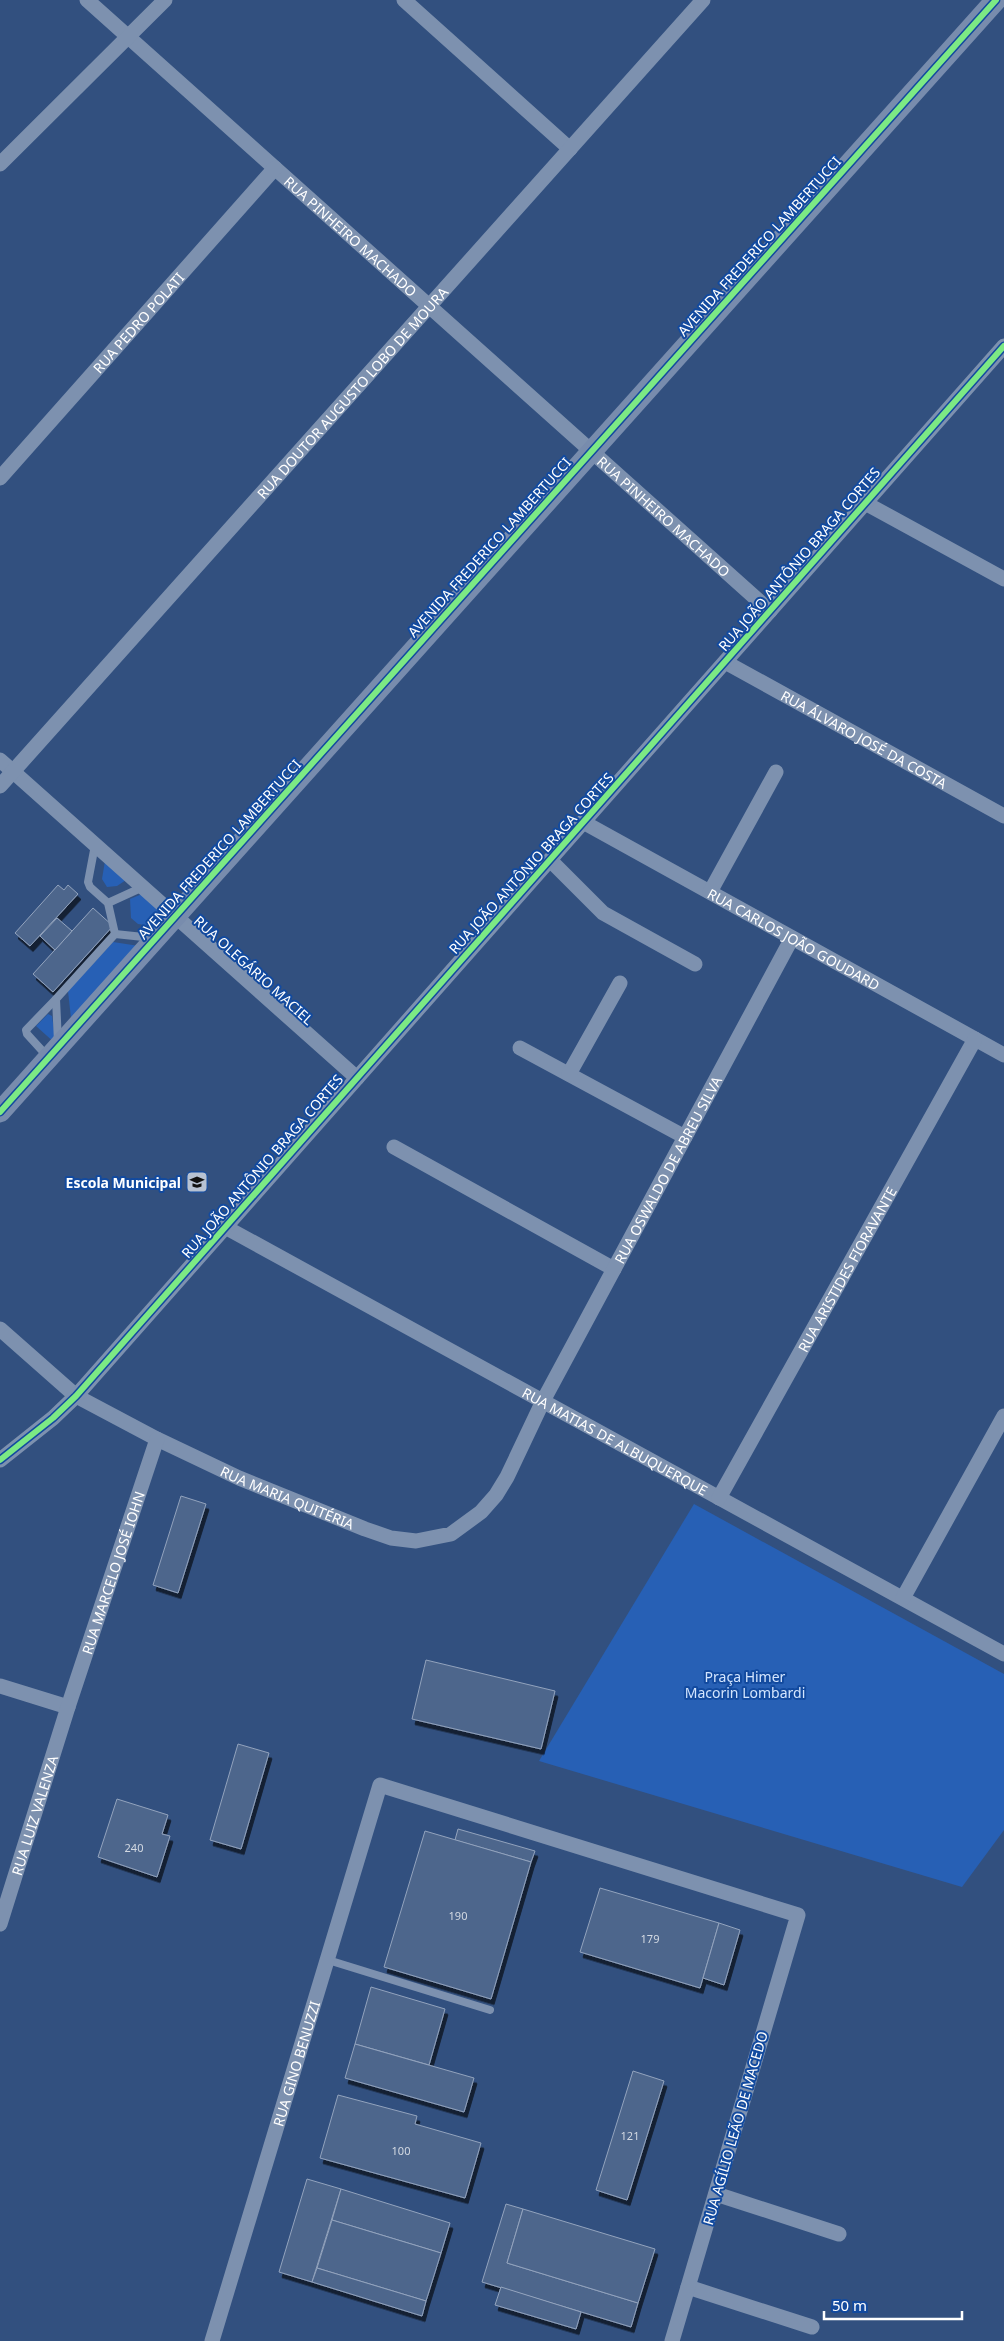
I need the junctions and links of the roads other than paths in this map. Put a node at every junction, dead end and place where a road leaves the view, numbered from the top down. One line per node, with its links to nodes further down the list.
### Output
1 (87, 0): 6 (street, RUA PINHEIRO MACHADO)
2 (165, 0): 6 (street)
3 (404, 0): 7 (street)
4 (703, 0): 7 (street, RUA DOUTOR AUGUSTO LOBO DE MOURA)
5 (996, 0): 12 (street, AVENIDA FREDERICO LAMBERTUCCI)
6 (128, 36): 8 (street); 9 (street, RUA PINHEIRO MACHADO)
7 (570, 149): 10 (street, RUA DOUTOR AUGUSTO LOBO DE MOURA)
8 (0, 164)
9 (275, 168): 10 (street, RUA PINHEIRO MACHADO); 13 (street, RUA PEDRO POLATI)
10 (429, 306): 12 (street, RUA PINHEIRO MACHADO); 19 (street, RUA DOUTOR AUGUSTO LOBO DE MOURA)
11 (1004, 346): 14 (street, RUA JOÃO ANTÔNIO BRAGA CORTES)
12 (592, 452): 16 (street, RUA PINHEIRO MACHADO); 29 (street, AVENIDA FREDERICO LAMBERTUCCI)
13 (0, 478)
14 (865, 503): 15 (street); 16 (street, RUA JOÃO ANTÔNIO BRAGA CORTES)
15 (1004, 580)
16 (770, 611): 17 (street, RUA JOÃO ANTÔNIO BRAGA CORTES)
17 (725, 662): 22 (street, RUA ÁLVARO JOSÉ DA COSTA); 23 (street, RUA JOÃO ANTÔNIO BRAGA CORTES)
18 (0, 760): 19 (street, RUA OLEGÁRIO MACIEL)
19 (13, 772): 21 (street, RUA DOUTOR AUGUSTO LOBO DE MOURA); 24 (street, RUA OLEGÁRIO MACIEL)
20 (776, 772): 27 (street)
21 (0, 786)
22 (1004, 816)
23 (583, 822): 25 (street, RUA JOÃO ANTÔNIO BRAGA CORTES); 27 (street, RUA CARLOS JOÃO GOUDARD)
24 (95, 845): 26 (street, RUA OLEGÁRIO MACIEL); 28 (lane)
25 (550, 860): 33 (street); 41 (street, RUA JOÃO ANTÔNIO BRAGA CORTES)
26 (143, 887): 28 (lane); 29 (street, RUA OLEGÁRIO MACIEL)
27 (710, 892): 32 (street, RUA CARLOS JOÃO GOUDARD)
28 (108, 903): 30 (lane)
29 (175, 916): 31 (street, AVENIDA FREDERICO LAMBERTUCCI); 41 (street, RUA OLEGÁRIO MACIEL)
30 (115, 934): 31 (lane); 35 (lane)
31 (155, 938): 38 (street, AVENIDA FREDERICO LAMBERTUCCI)
32 (792, 938): 36 (street, RUA CARLOS JOÃO GOUDARD); 43 (street, RUA OSWALDO DE ABREU SILVA)
33 (695, 964)
34 (620, 983): 40 (street)
35 (56, 999): 38 (lane); 38 (lane)
36 (975, 1039): 39 (street, RUA CARLOS JOÃO GOUDARD); 53 (street, RUA ARISTIDES FIORAVANTE)
37 (520, 1048): 40 (street)
38 (53, 1052): 42 (street, AVENIDA FREDERICO LAMBERTUCCI)
39 (1004, 1055)
40 (569, 1074): 43 (street)
41 (357, 1078): 45 (street, RUA JOÃO ANTÔNIO BRAGA CORTES)
42 (0, 1112)
43 (685, 1137): 46 (street, RUA OSWALDO DE ABREU SILVA)
44 (394, 1147): 46 (street)
45 (225, 1227): 48 (street, RUA JOÃO ANTÔNIO BRAGA CORTES); 49 (street, RUA MATIAS DE ALBUQUERQUE)
46 (614, 1269): 49 (street, RUA OSWALDO DE ABREU SILVA)
47 (0, 1329): 48 (street, RUA MARIA QUITÉRIA)
48 (76, 1396): 51 (street, RUA MARIA QUITÉRIA); 52 (street, RUA JOÃO ANTÔNIO BRAGA CORTES)
49 (543, 1401): 51 (street, RUA MARIA QUITÉRIA); 53 (street, RUA MATIAS DE ALBUQUERQUE)
50 (1004, 1416): 54 (street)
51 (157, 1439): 57 (street, RUA MARCELO JOSÉ IOHN)
52 (0, 1460)
53 (719, 1498): 54 (street, RUA MATIAS DE ALBUQUERQUE)
54 (903, 1598): 55 (street, RUA MATIAS DE ALBUQUERQUE)
55 (1004, 1654)
56 (0, 1686): 57 (street)
57 (68, 1707): 59 (street, RUA LUIZ VALENZA)
58 (380, 1785): 60 (street, RUA GINO BENUZZI); 62 (street, RUA AGÍLIO LEÃO DE MACEDO)
59 (0, 1924)
60 (328, 1960): 61 (lane); 66 (street, RUA GINO BENUZZI)
61 (490, 2010)
62 (716, 2194): 63 (street); 64 (street, RUA AGÍLIO LEÃO DE MACEDO)
63 (839, 2234)
64 (688, 2287): 65 (street); 67 (street, RUA AGÍLIO LEÃO DE MACEDO)
65 (812, 2327)
66 (212, 2341)
67 (672, 2341)

